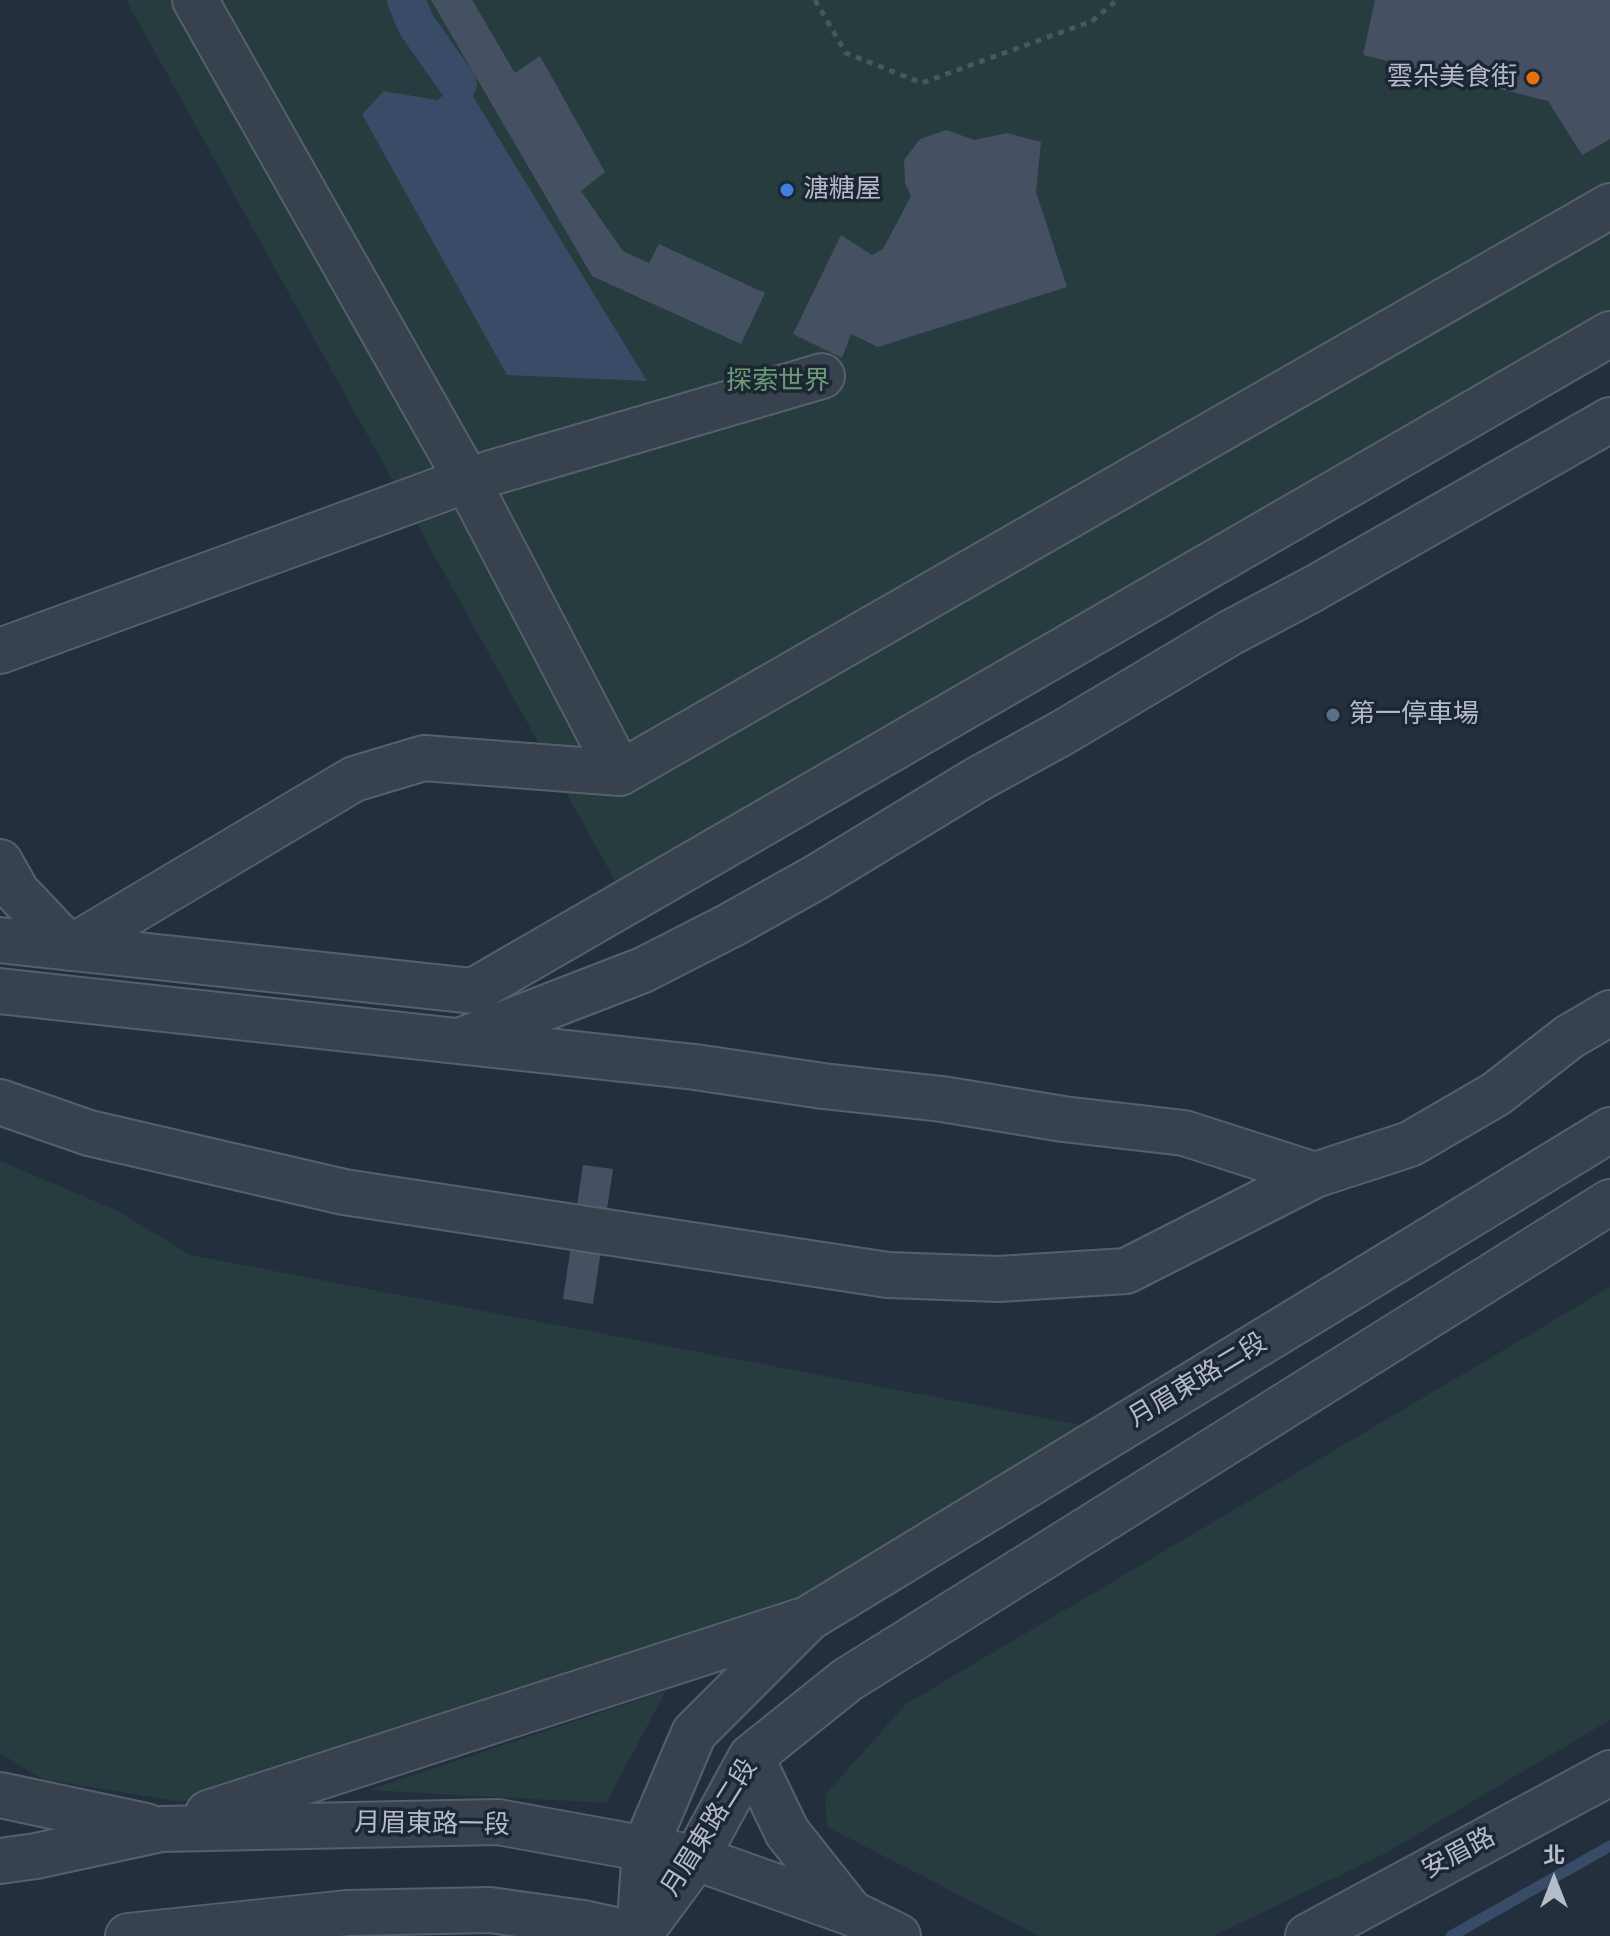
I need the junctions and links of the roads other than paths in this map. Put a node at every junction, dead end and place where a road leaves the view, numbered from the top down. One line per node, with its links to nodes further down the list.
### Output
1 (195, 0): 6 (street)
2 (1610, 206): 8 (street)
3 (1610, 334): 11 (street)
4 (822, 376): 6 (street)
5 (1610, 420): 14 (street)
6 (467, 480): 7 (street); 8 (street)
7 (0, 651)
8 (620, 773): 11 (street)
9 (0, 862): 11 (street)
10 (0, 940): 11 (street)
11 (70, 948)
12 (0, 991): 14 (street)
13 (1610, 1013): 17 (street)
14 (456, 1042): 17 (street)
15 (0, 1102): 17 (street)
16 (1610, 1130): 19 (street, 月眉東路二段)
17 (1315, 1175)
18 (1610, 1202): 20 (street, 月眉東路二段)
19 (809, 1618): 23 (street); 24 (street, 月眉東路二段)
20 (751, 1757): 25 (street, 月眉東路二段); 27 (street)
21 (1610, 1773): 31 (street, 安眉路)
22 (0, 1795): 23 (street)
23 (161, 1829): 24 (street, 月眉東路一段); 26 (street, 月眉東路一段)
24 (645, 1848): 25 (street, 月眉東路一段); 29 (street, 月眉東路二段)
25 (696, 1858): 27 (street, 月眉東路一段); 29 (street, 月眉東路二段)
26 (0, 1861)
27 (851, 1913): 30 (street, 月眉東路一段)
28 (128, 1936): 29 (street)
29 (640, 1936)
30 (898, 1936)
31 (1308, 1936)

